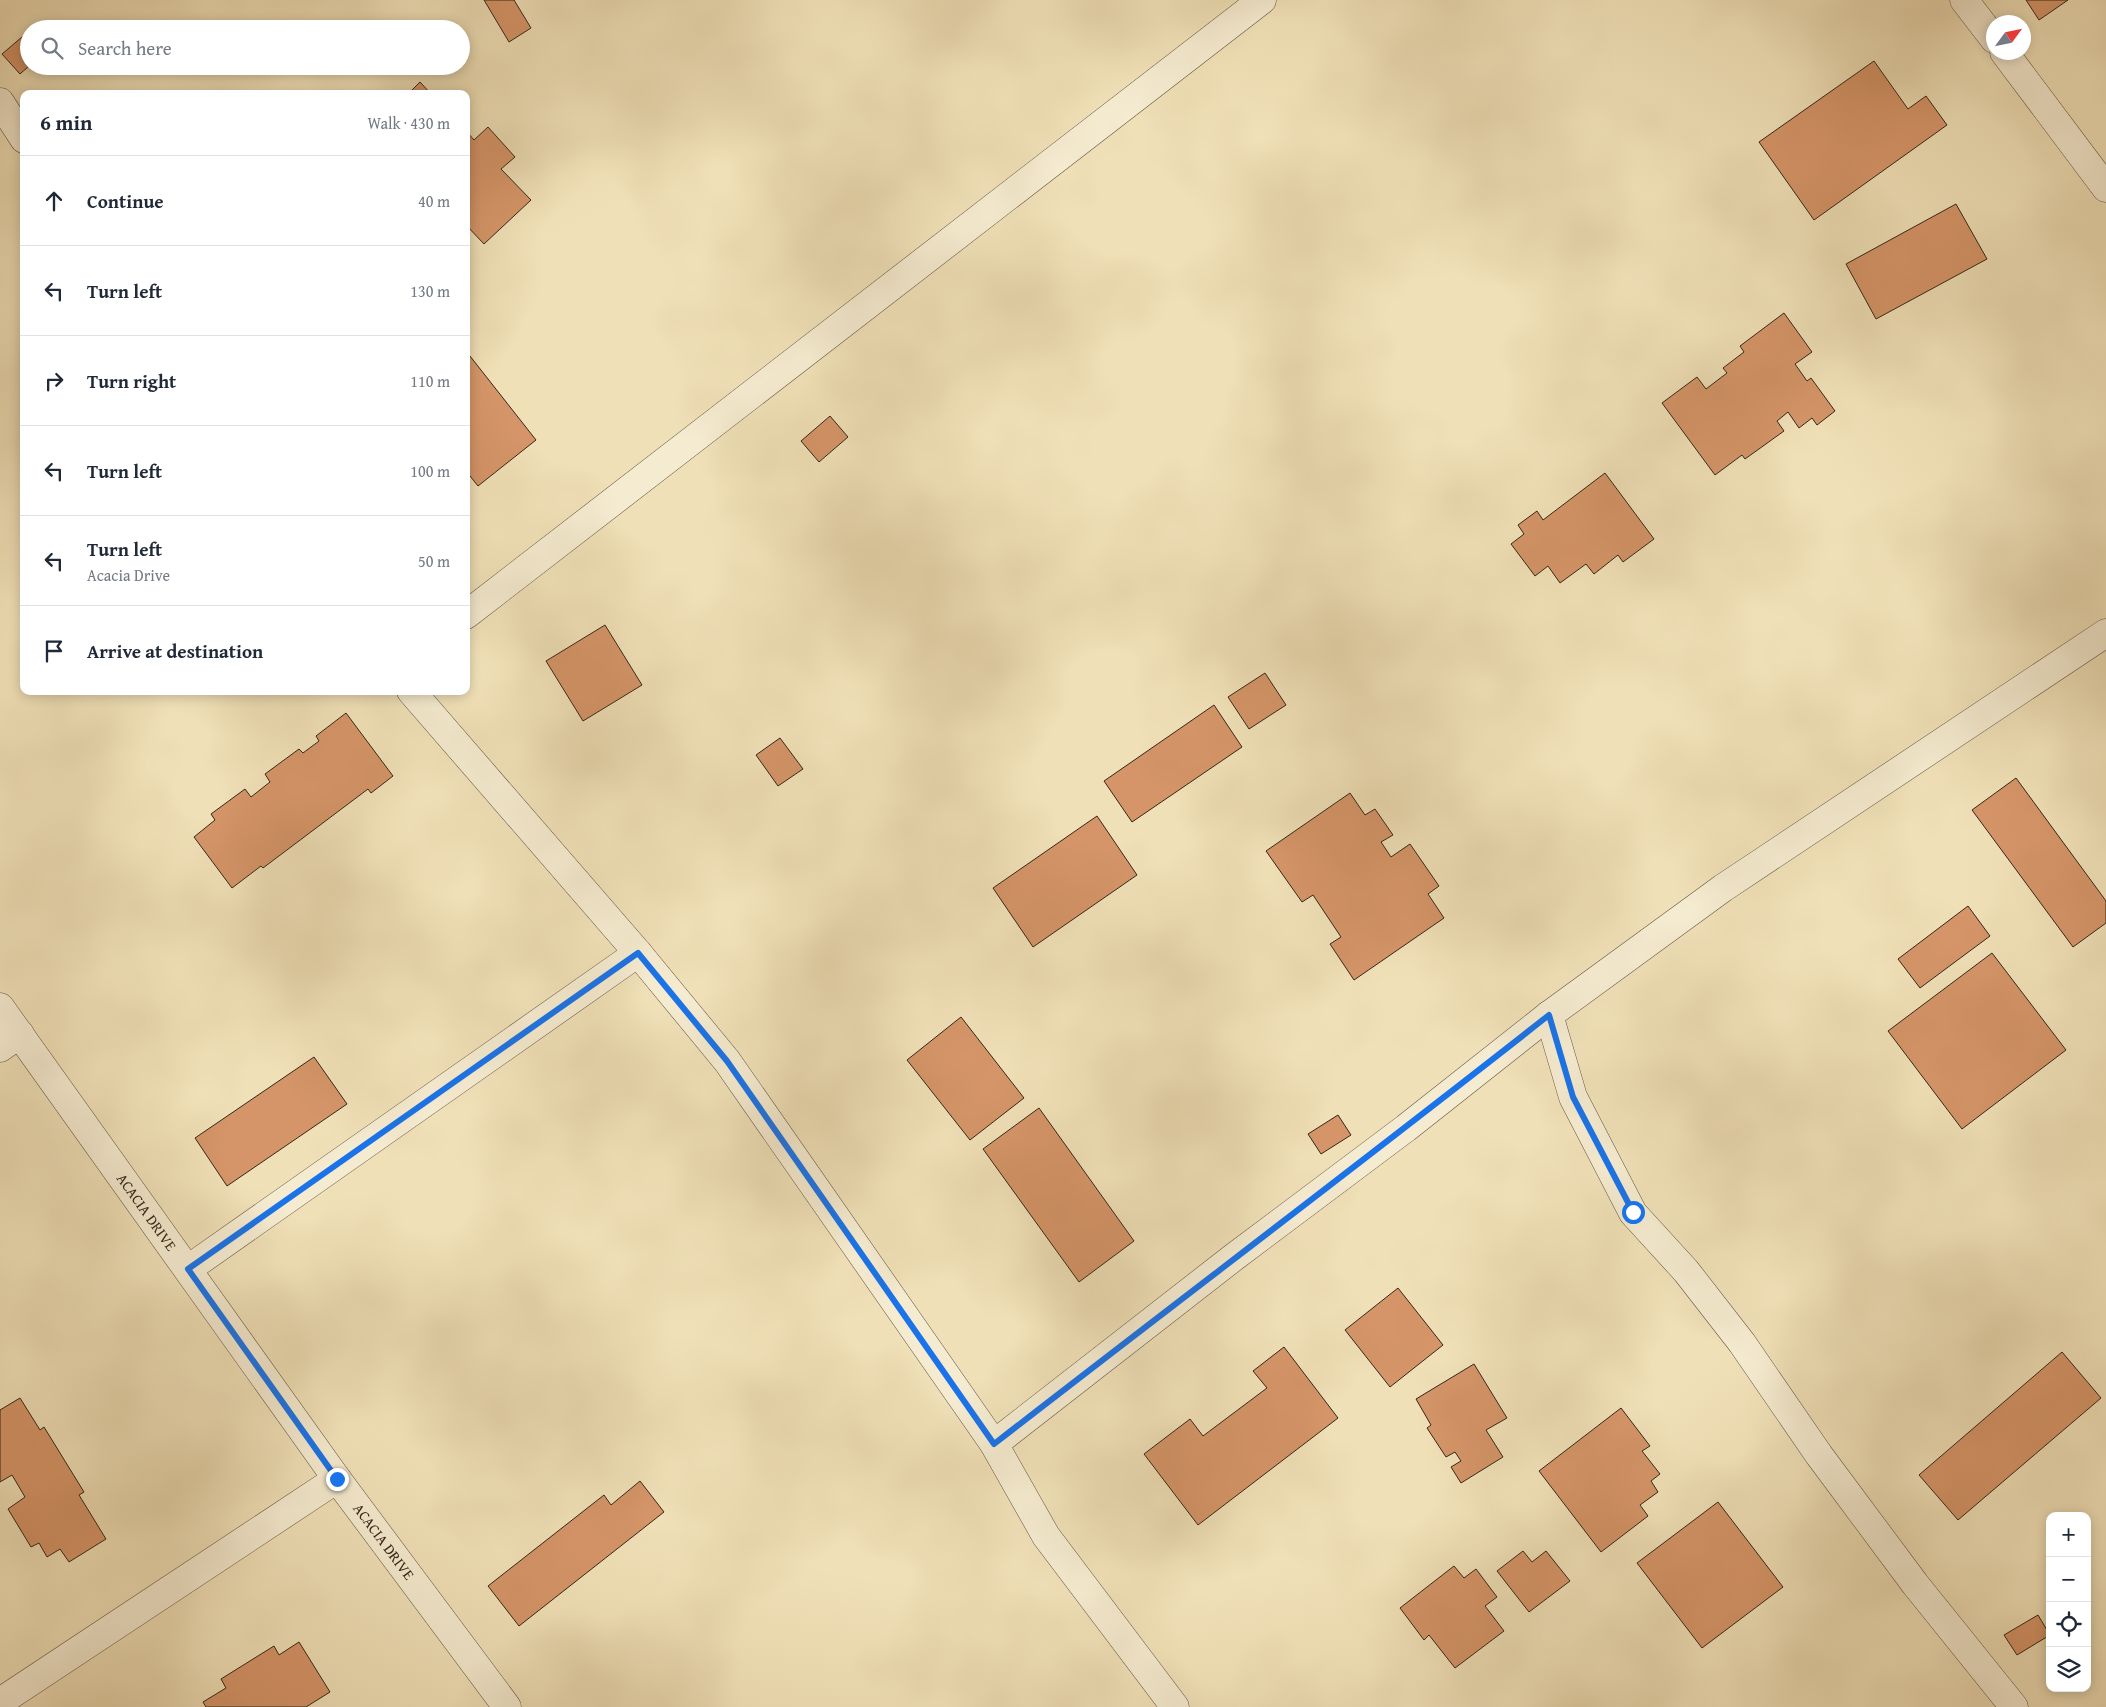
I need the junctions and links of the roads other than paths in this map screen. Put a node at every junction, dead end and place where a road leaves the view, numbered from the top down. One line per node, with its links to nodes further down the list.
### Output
1 (1262, 0): 8 (street)
2 (1964, 0): 3 (street)
3 (1986, 29)
4 (2010, 60): 7 (street)
5 (0, 102): 6 (street)
6 (20, 133)
7 (2106, 188)
8 (470, 612)
9 (2106, 633): 13 (street)
10 (414, 695): 11 (street)
11 (638, 953): 15 (street); 16 (street)
12 (0, 1006): 14 (street, ACACIA DRIVE)
13 (1549, 1015): 16 (street); 21 (street)
14 (10, 1041): 15 (street, ACACIA DRIVE)
15 (188, 1269): 17 (street, ACACIA DRIVE)
16 (994, 1444): 20 (street)
17 (337, 1479): 18 (street); 19 (street, ACACIA DRIVE)
18 (0, 1702)
19 (507, 1707)
20 (1175, 1707)
21 (2014, 1707)

